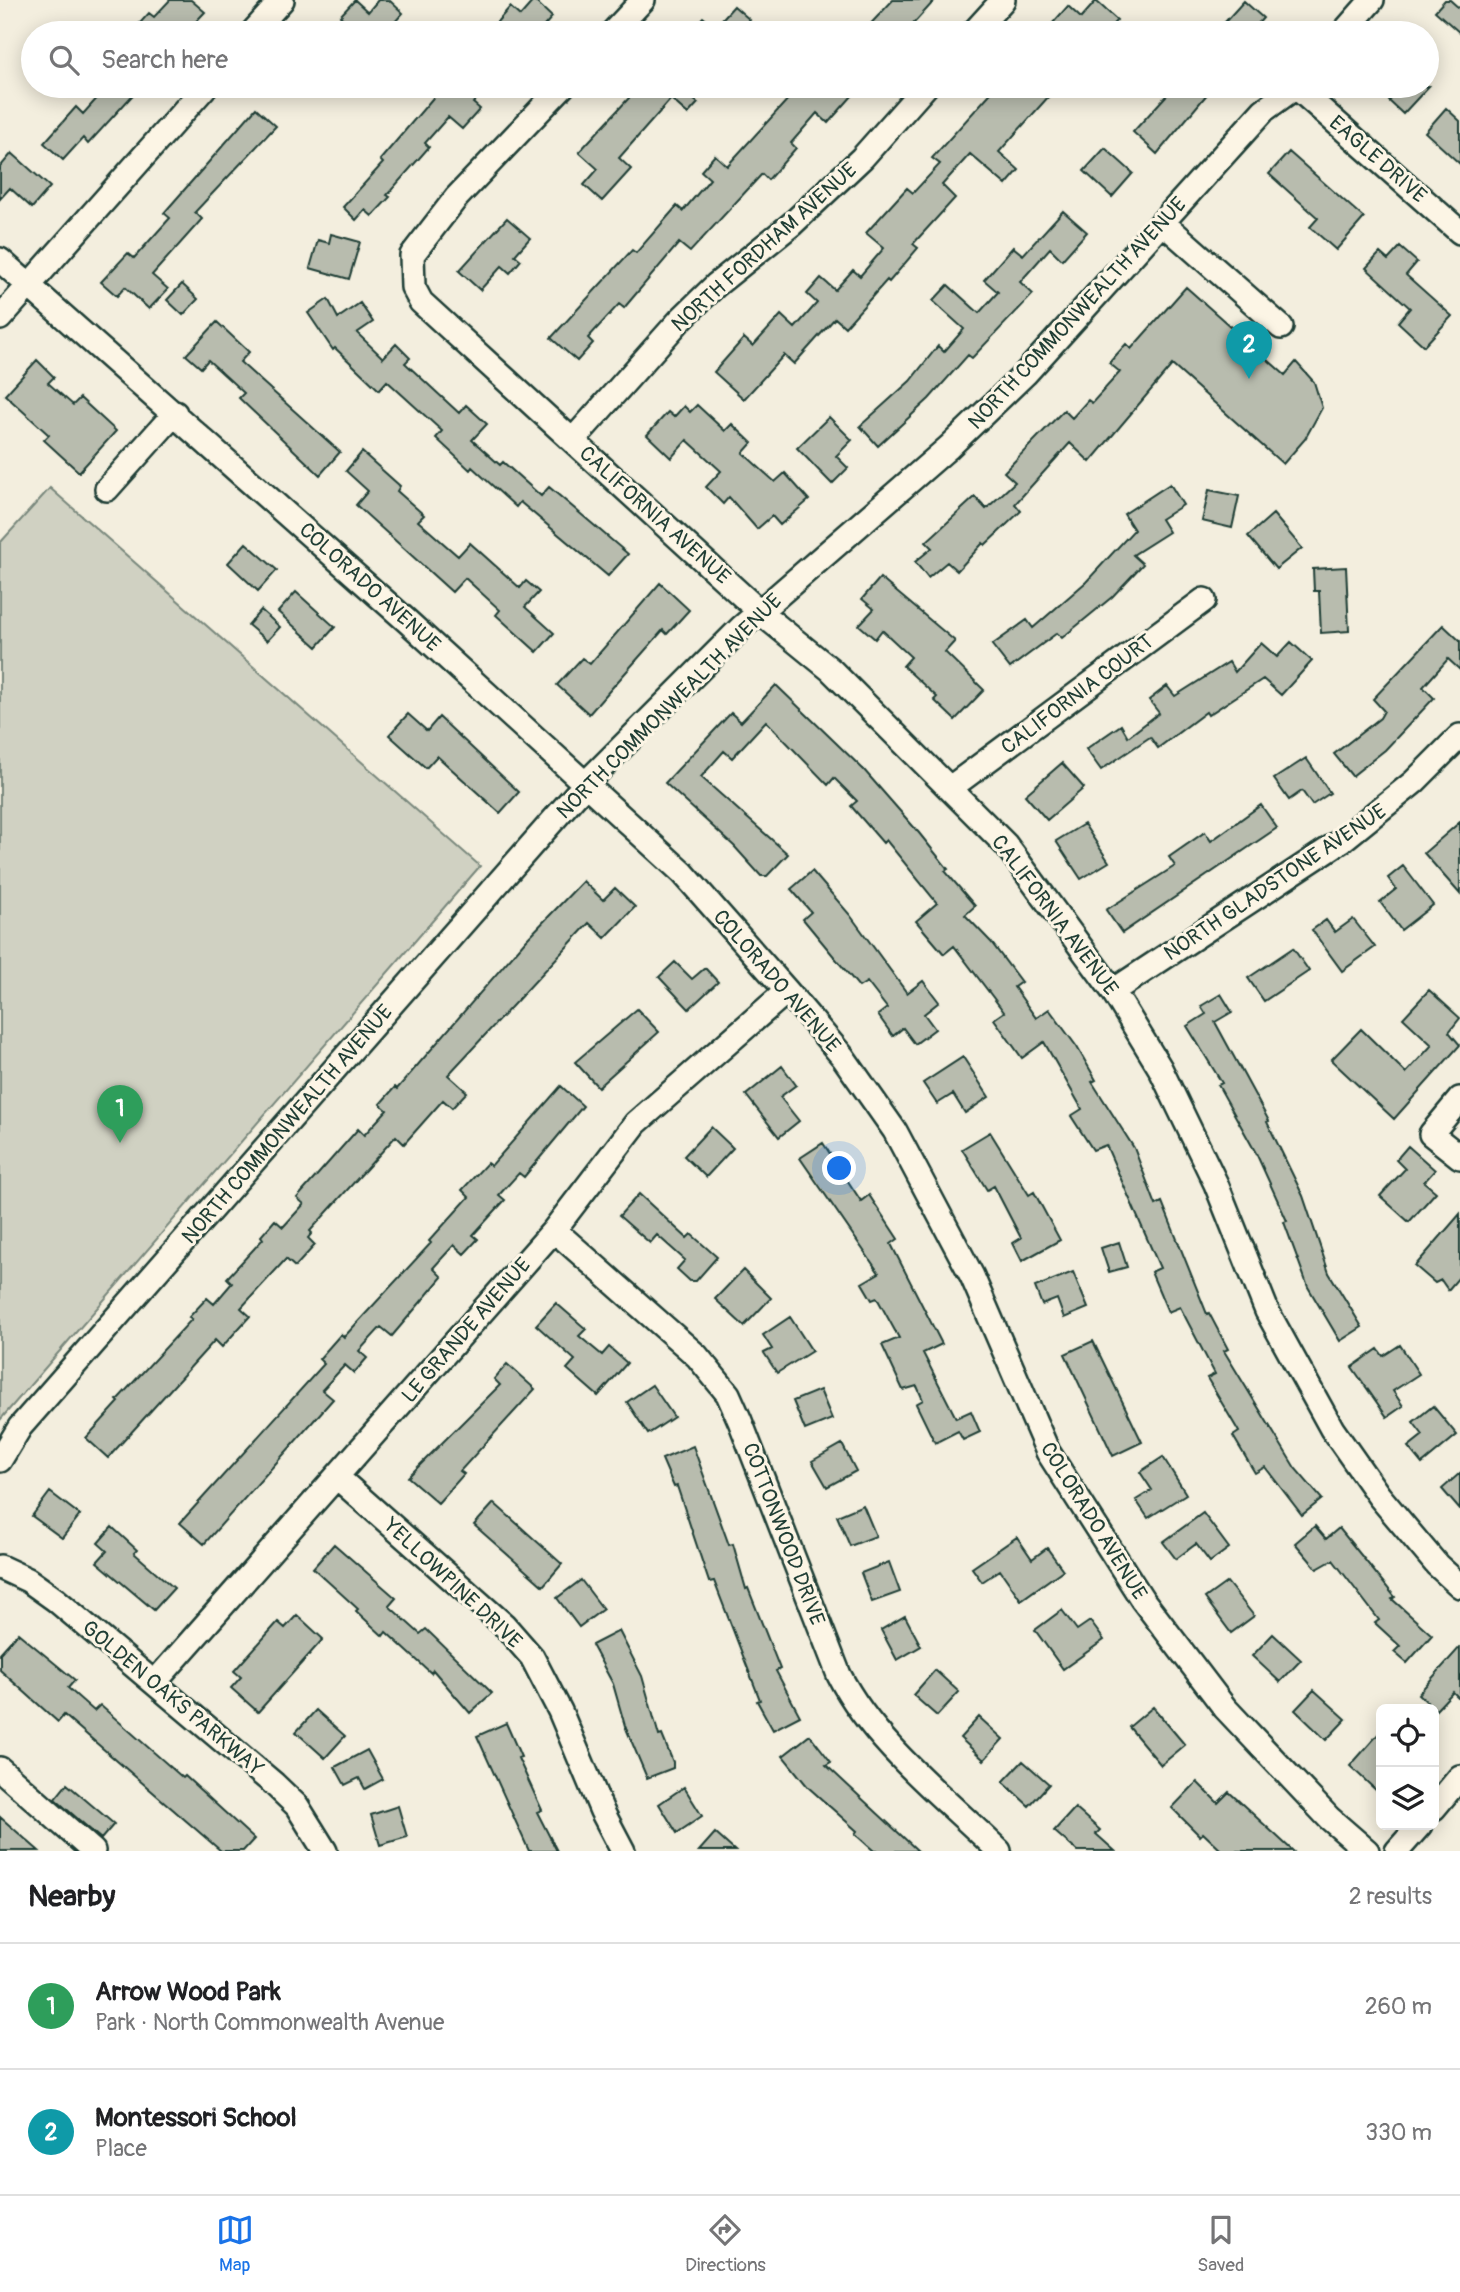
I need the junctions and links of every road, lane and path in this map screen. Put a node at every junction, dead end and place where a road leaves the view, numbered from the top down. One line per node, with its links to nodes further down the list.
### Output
1 (282, 0): 5 (street)
2 (643, 0): 6 (street)
3 (1003, 0): 7 (street)
4 (1372, 0): 8 (street)
5 (263, 21)
6 (623, 21)
7 (984, 21)
8 (1354, 21)
9 (195, 98): 17 (street)
10 (551, 98): 21 (street, CALIFORNIA AVENUE)
11 (915, 98): 21 (street, NORTH FORDHAM AVENUE)
12 (1280, 98): 14 (street, NORTH COMMONWEALTH AVENUE)
13 (1310, 98): 15 (street, EAGLE DRIVE)
14 (1163, 223): 19 (street); 24 (street, NORTH COMMONWEALTH AVENUE)
15 (1460, 232)
16 (0, 260): 17 (street, COLORADO AVENUE)
17 (29, 286): 18 (street); 20 (street, COLORADO AVENUE)
18 (0, 318)
19 (1281, 327)
20 (175, 413): 22 (street); 26 (street, COLORADO AVENUE)
21 (573, 440): 24 (street, CALIFORNIA AVENUE)
22 (107, 489)
23 (1203, 600): 27 (street, CALIFORNIA COURT)
24 (761, 613): 26 (street, NORTH COMMONWEALTH AVENUE); 27 (street, CALIFORNIA AVENUE)
25 (1460, 736): 29 (street, NORTH GLADSTONE AVENUE)
26 (586, 783): 28 (street, COLORADO AVENUE); 33 (street, NORTH COMMONWEALTH AVENUE)
27 (950, 788): 29 (street, CALIFORNIA AVENUE)
28 (787, 991): 32 (street, LE GRANDE AVENUE); 46 (street, COLORADO AVENUE)
29 (1113, 991): 36 (street, CALIFORNIA AVENUE)
30 (1460, 1099): 31 (street)
31 (1460, 1157)
32 (554, 1230): 34 (street, LE GRANDE AVENUE); 45 (street, COTTONWOOD DRIVE)
33 (0, 1460)
34 (337, 1477): 37 (street, LE GRANDE AVENUE); 44 (street, YELLOWPINE DRIVE)
35 (0, 1567): 37 (street, GOLDEN OAKS PARKWAY)
36 (1460, 1586)
37 (155, 1682): 43 (street, GOLDEN OAKS PARKWAY)
38 (0, 1769): 42 (street)
39 (1460, 1777): 40 (street)
40 (1439, 1802)
41 (1416, 1830): 47 (street)
42 (93, 1851)
43 (325, 1851)
44 (623, 1851)
45 (999, 1851)
46 (1367, 1851)
47 (1397, 1851)

